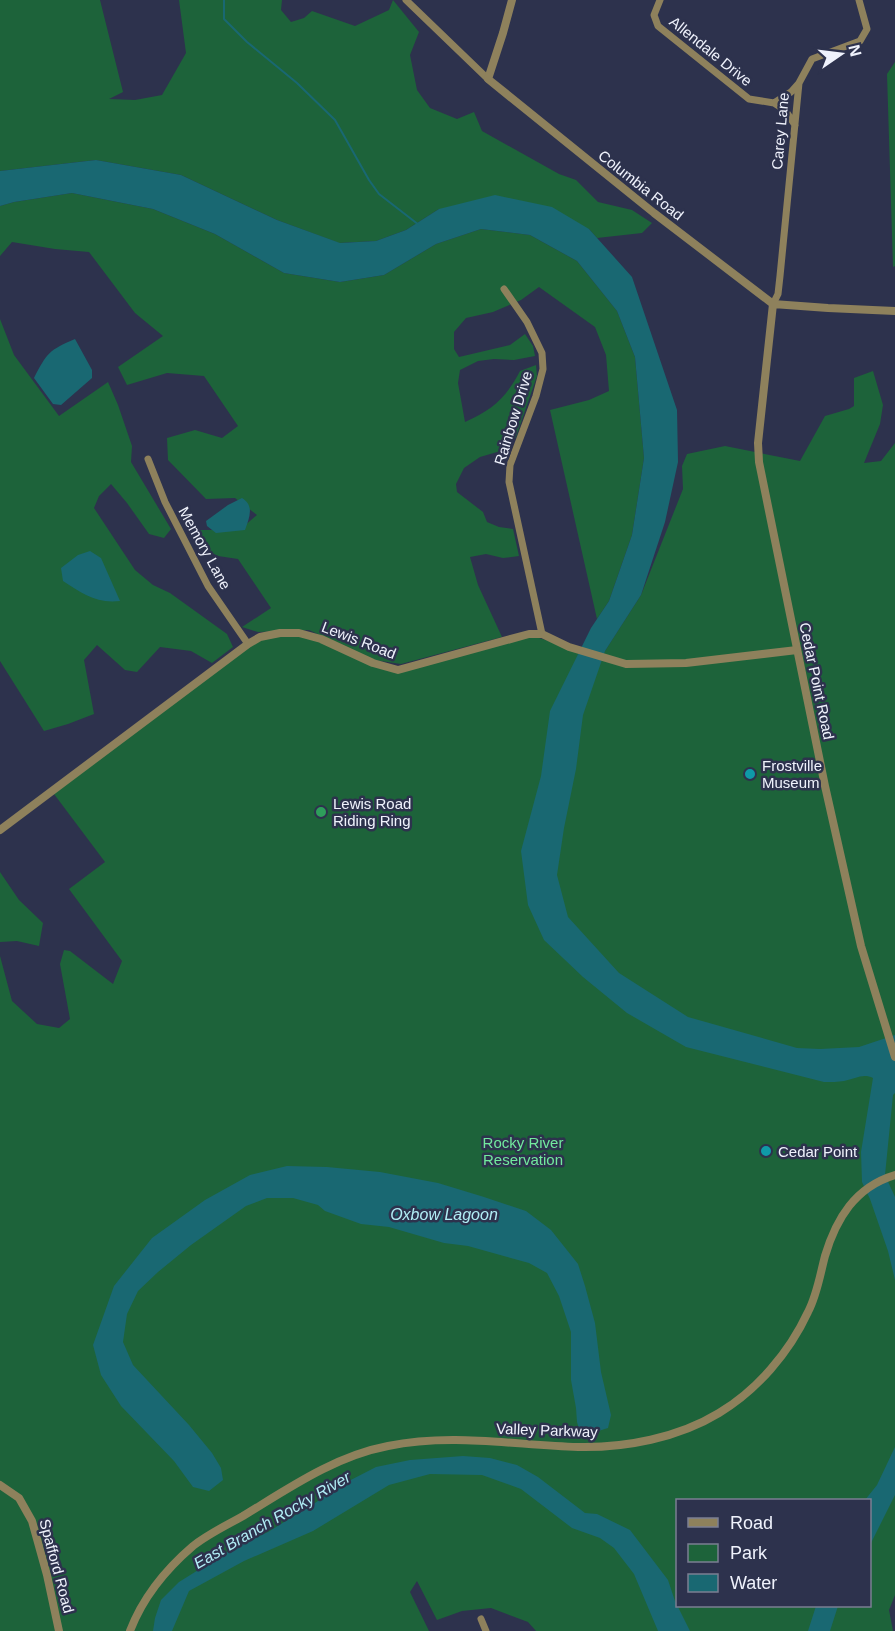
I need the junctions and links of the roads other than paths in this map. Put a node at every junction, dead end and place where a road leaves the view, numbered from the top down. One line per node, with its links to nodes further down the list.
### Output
1 (406, 0): 5 (street, Columbia Road)
2 (512, 0): 5 (street)
3 (660, 0): 7 (street, Allendale Drive)
4 (859, 0): 6 (street, Carey Lane)
5 (488, 79): 10 (street, Columbia Road)
6 (799, 83): 7 (street); 8 (street, Carey Lane)
7 (774, 103): 8 (street)
8 (795, 125): 10 (street, Carey Lane)
9 (504, 289): 13 (street, Rainbow Drive)
10 (773, 304): 11 (street); 15 (street, Cedar Point Road)
11 (895, 311)
12 (148, 459): 14 (street, Memory Lane)
13 (542, 634): 14 (street, Lewis Road); 15 (street)
14 (248, 644): 16 (street, Lewis Road)
15 (797, 650): 17 (street, Cedar Point Road)
16 (0, 830)
17 (895, 1057)
18 (892, 1176): 22 (street, Valley Parkway)
19 (0, 1485): 21 (street, Spafford Road)
20 (481, 1619): 23 (street)
21 (59, 1631)
22 (130, 1631)
23 (486, 1631)

